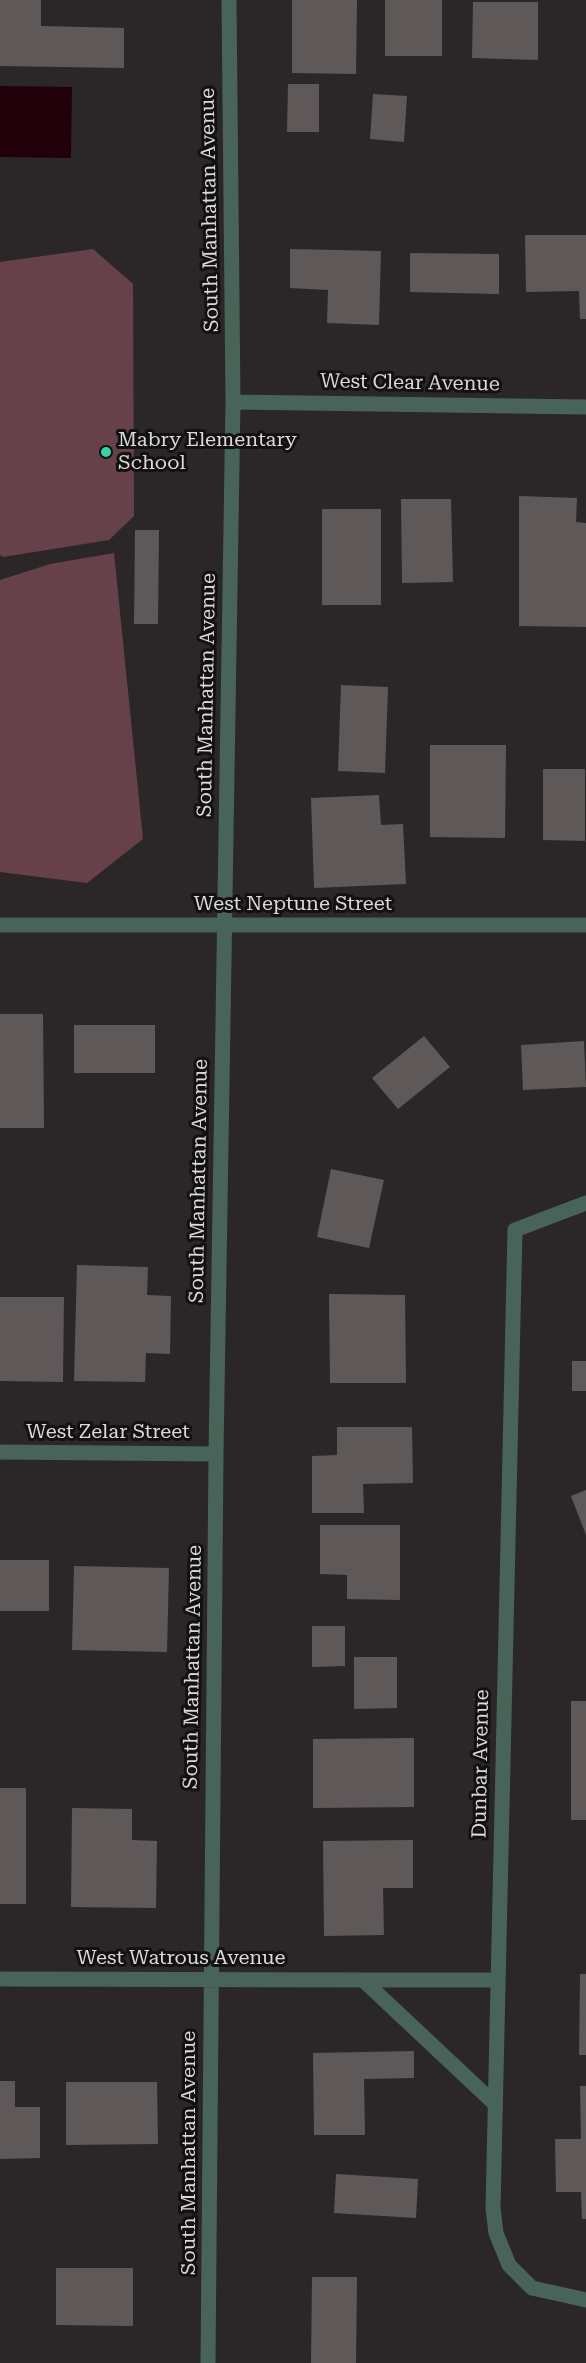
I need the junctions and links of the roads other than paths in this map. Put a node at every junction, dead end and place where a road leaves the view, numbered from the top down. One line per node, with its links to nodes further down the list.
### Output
1 (229, 0): 2 (street, South Manhattan Avenue)
2 (233, 402): 3 (street, West Clear Avenue); 5 (street, South Manhattan Avenue)
3 (586, 407)
4 (0, 925): 5 (street, West Neptune Street)
5 (224, 925): 6 (street, West Neptune Street); 9 (street, South Manhattan Avenue)
6 (586, 925)
7 (586, 1203): 13 (street, Dunbar Avenue)
8 (0, 1452): 9 (street, West Zelar Street)
9 (216, 1454): 11 (street, South Manhattan Avenue)
10 (0, 1979): 11 (street, West Watrous Avenue)
11 (212, 1980): 12 (street, West Watrous Avenue); 16 (street, South Manhattan Avenue)
12 (363, 1980): 13 (street, West Watrous Avenue); 14 (street)
13 (496, 1980): 14 (street, Dunbar Avenue)
14 (495, 2104): 15 (street, Dunbar Avenue)
15 (586, 2300)
16 (208, 2363)

